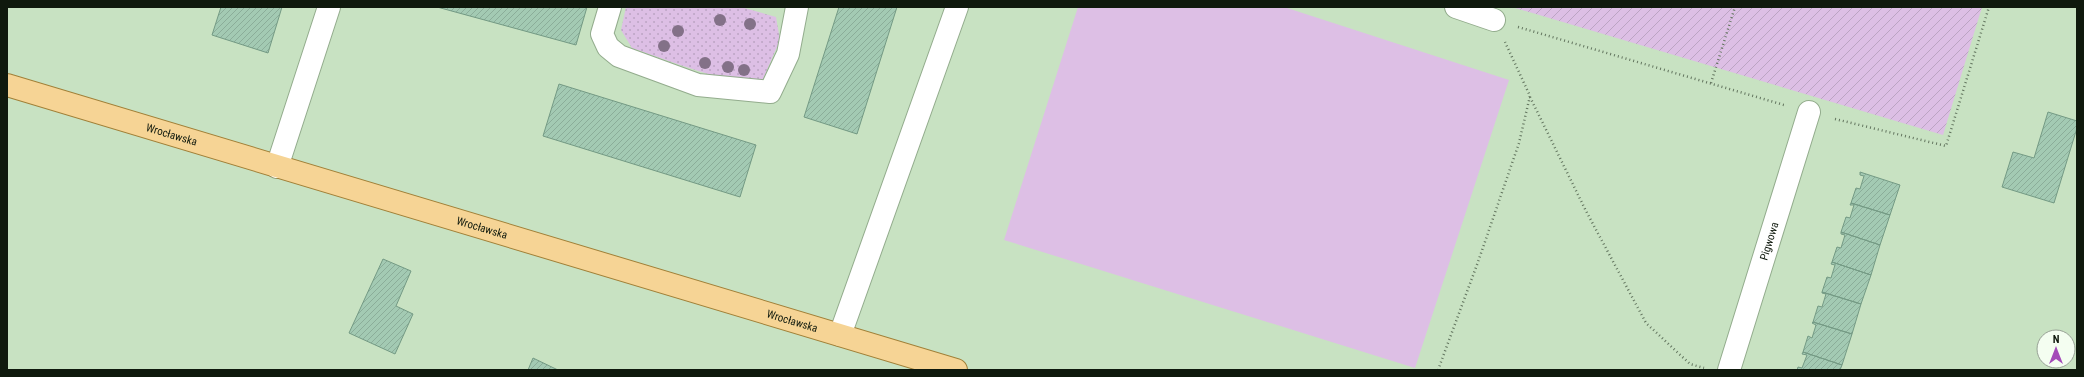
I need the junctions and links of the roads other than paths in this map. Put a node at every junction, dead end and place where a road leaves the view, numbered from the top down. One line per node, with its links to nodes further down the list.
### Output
1 (329, 7): 9 (street)
2 (610, 7): 3 (street)
3 (797, 7)
4 (958, 7): 10 (street)
5 (1456, 7): 6 (street)
6 (1494, 20)
7 (7, 85): 9 (main road, Wrocławska)
8 (1809, 112): 12 (street, Pigwowa)
9 (277, 166): 10 (main road, Wrocławska)
10 (840, 335): 11 (main road, Wrocławska)
11 (956, 370)
12 (1729, 370)

